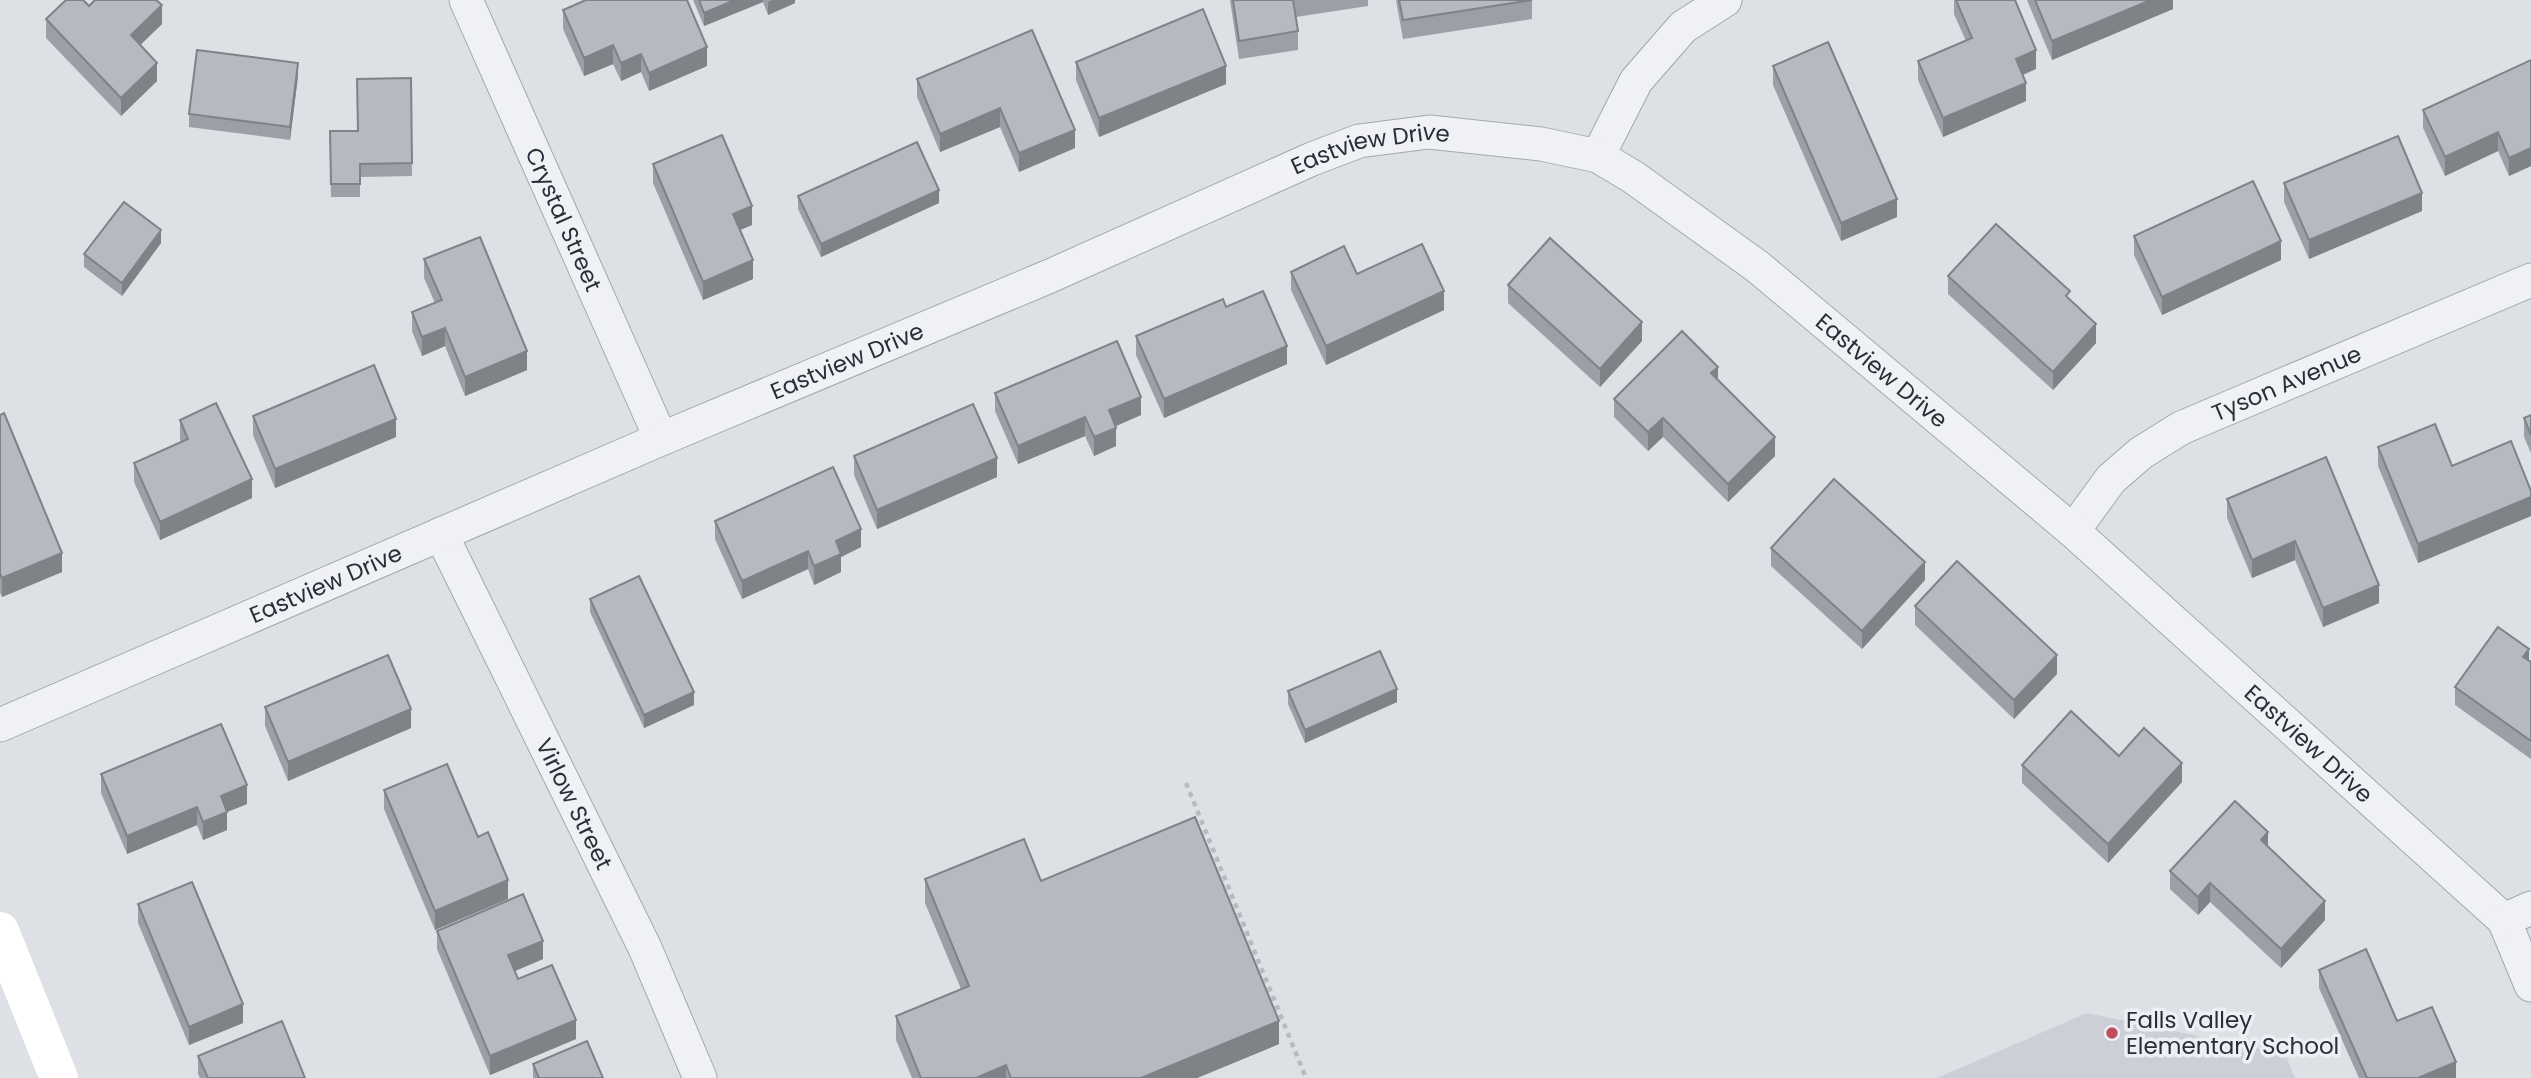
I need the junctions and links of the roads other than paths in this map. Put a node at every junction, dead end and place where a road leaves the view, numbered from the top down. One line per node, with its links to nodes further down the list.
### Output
1 (467, 0): 5 (street, Crystal Street)
2 (1725, 0): 3 (street)
3 (1598, 156): 5 (street, Eastview Drive); 6 (street, Eastview Drive)
4 (2531, 279): 6 (street, Tyson Avenue)
5 (661, 439): 7 (street, Eastview Drive)
6 (2073, 531): 9 (street, Eastview Drive)
7 (441, 534): 8 (street, Eastview Drive); 13 (street, Virlow Street)
8 (0, 725)
9 (2517, 914): 11 (street, Eastview Drive)
10 (0, 930): 12 (main road)
11 (2531, 985)
12 (60, 1078)
13 (700, 1078)

